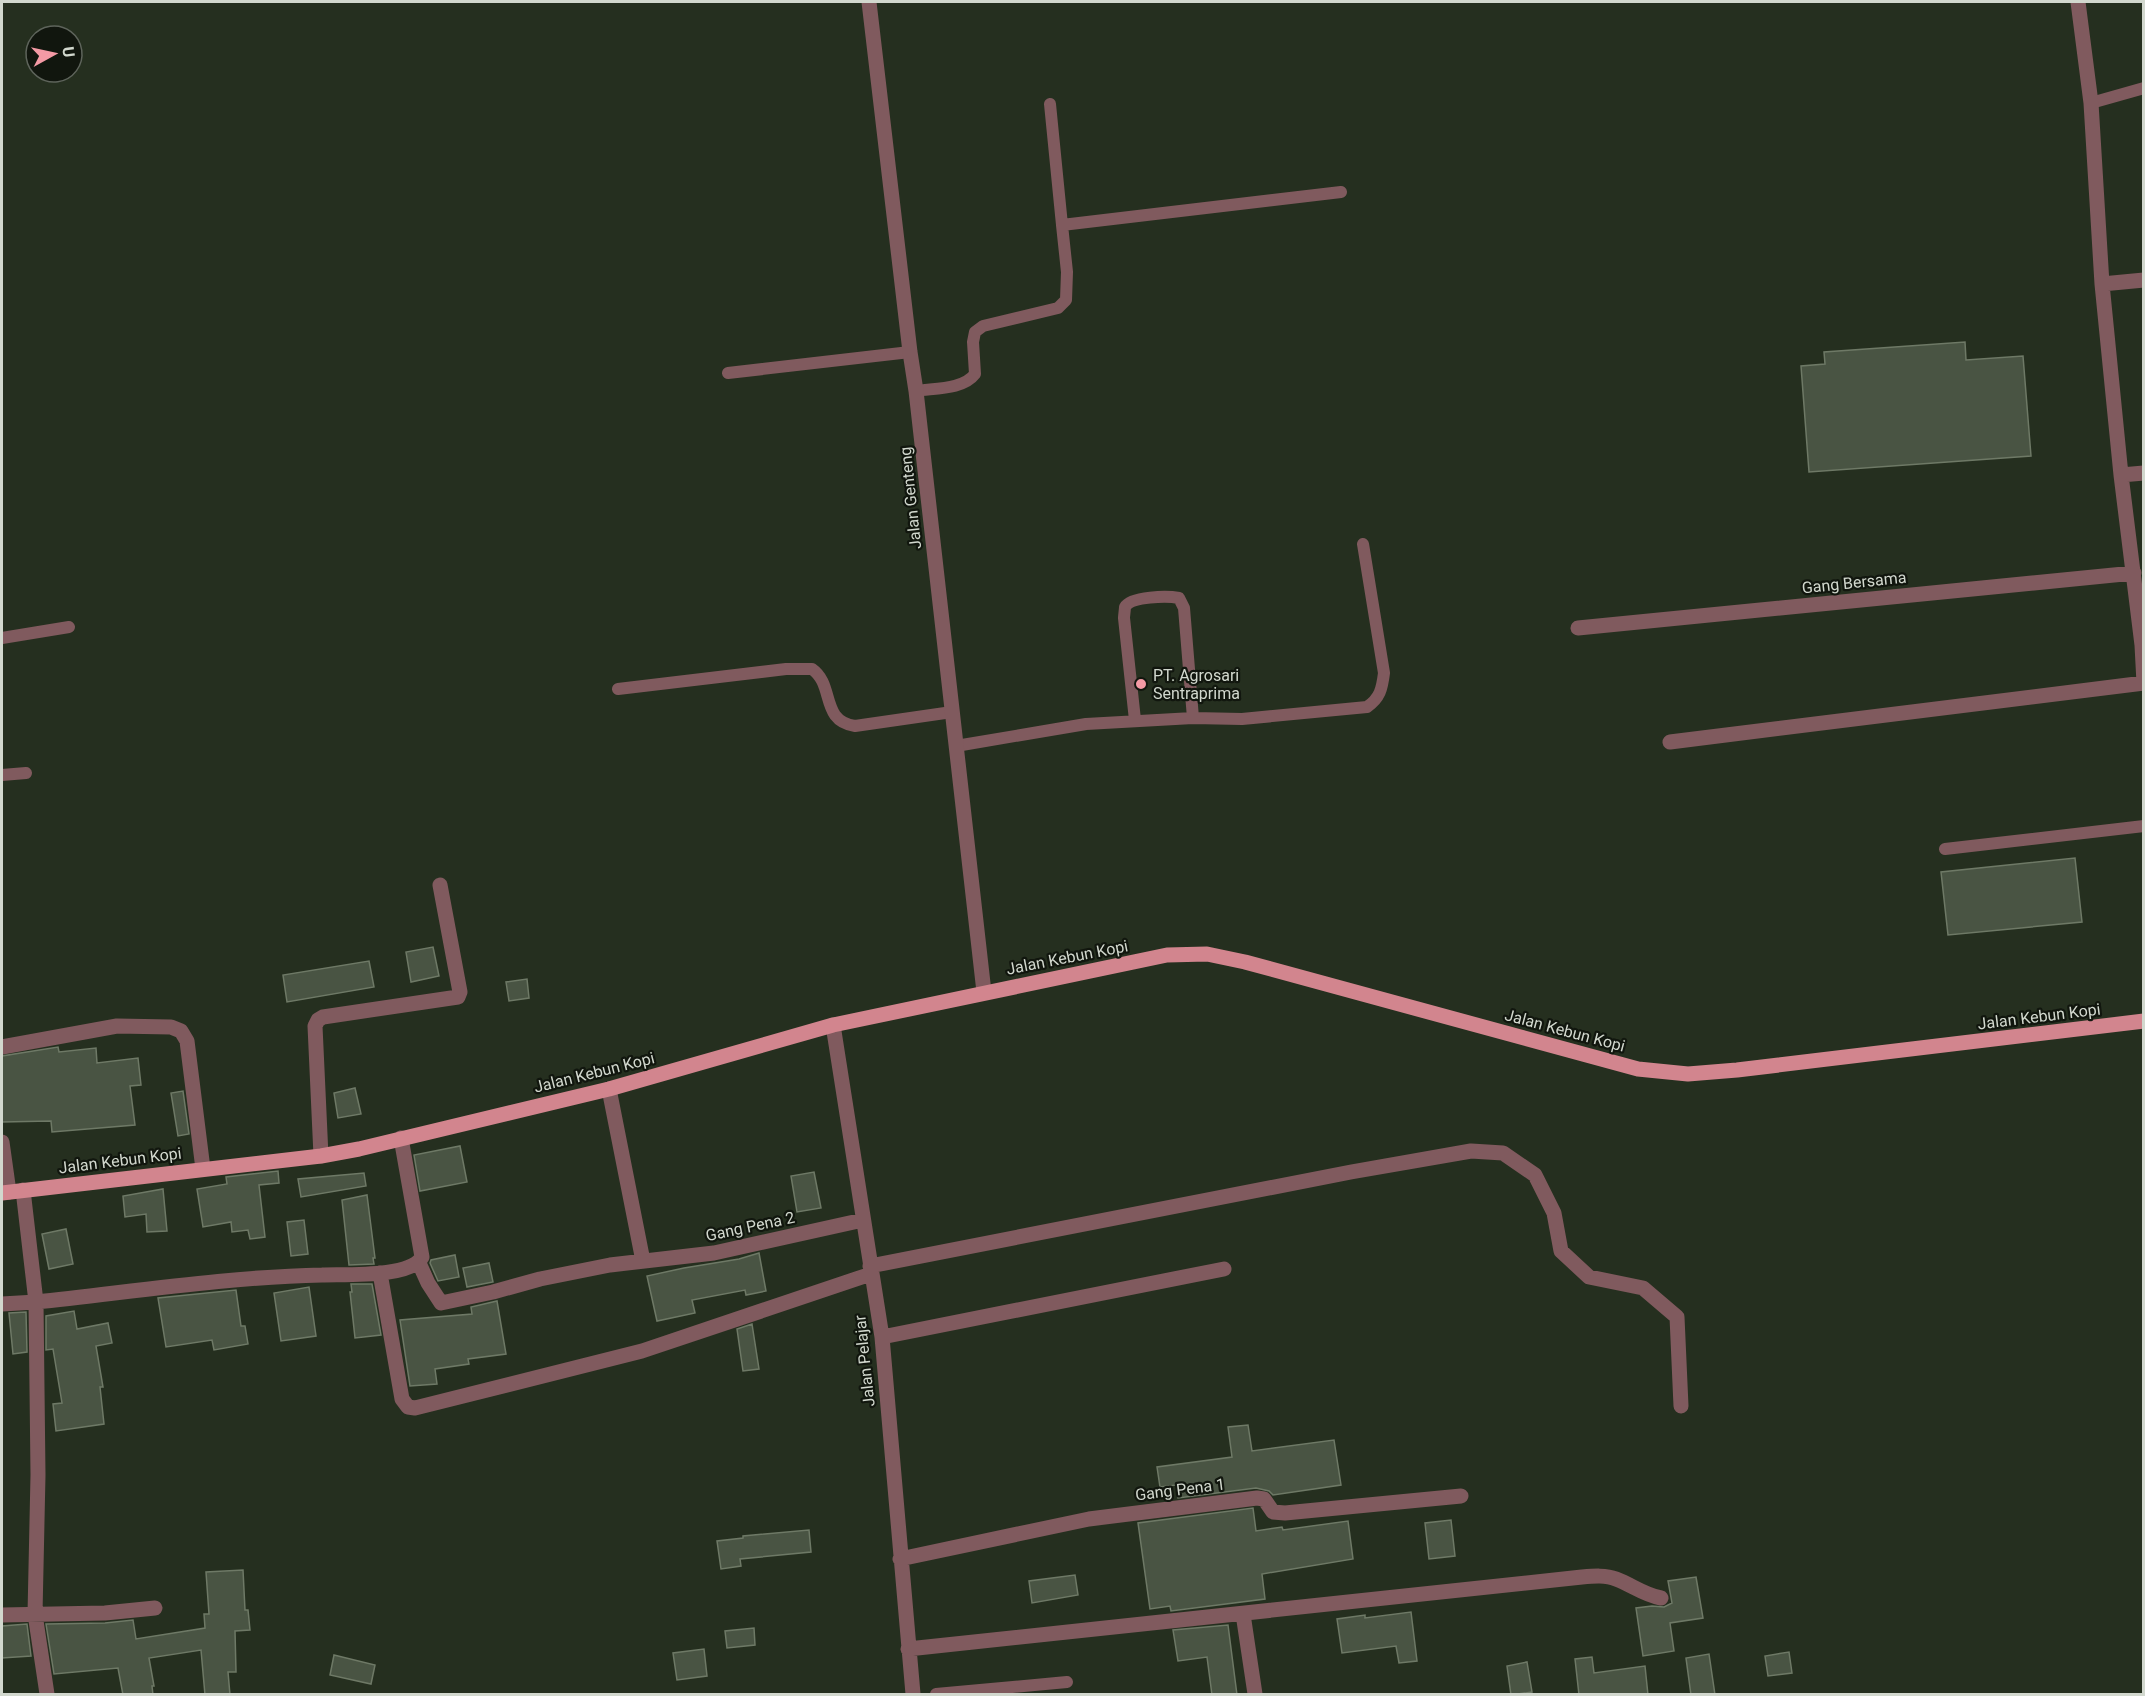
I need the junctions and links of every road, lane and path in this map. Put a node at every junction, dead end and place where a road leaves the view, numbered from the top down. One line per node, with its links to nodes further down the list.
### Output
1 (869, 2): 10 (street, Jalan Genteng)
2 (2078, 2): 4 (street)
3 (2144, 88): 4 (lane)
4 (2091, 103): 9 (street)
5 (1050, 104): 7 (lane)
6 (1341, 192): 7 (lane)
7 (1062, 225): 12 (lane)
8 (2144, 280): 9 (street)
9 (2102, 284): 14 (street)
10 (910, 352): 11 (lane); 12 (street, Jalan Genteng)
11 (728, 372)
12 (916, 390): 22 (street, Jalan Genteng)
13 (2144, 474): 14 (street)
14 (2121, 475): 16 (street)
15 (1363, 544): 23 (lane)
16 (2134, 573): 18 (street, Gang Bersama); 20 (street)
17 (69, 627): 19 (lane)
18 (1578, 628)
19 (2, 638)
20 (2143, 645): 25 (street)
21 (618, 689): 22 (lane)
22 (952, 712): 26 (street, Jalan Genteng)
23 (1193, 717): 24 (lane); 24 (lane)
24 (1135, 720): 26 (lane)
25 (1670, 742)
26 (956, 746): 32 (street, Jalan Genteng)
27 (26, 773): 28 (lane)
28 (2, 775)
29 (2144, 826): 30 (lane)
30 (1945, 849)
31 (440, 885): 39 (street)
32 (984, 992): 33 (main road, Jalan Kebun Kopi); 34 (main road, Jalan Kebun Kopi)
33 (2144, 1021)
34 (833, 1025): 36 (main road, Jalan Kebun Kopi); 42 (street, Jalan Pelajar)
35 (2, 1047): 40 (street)
36 (609, 1089): 37 (main road, Jalan Kebun Kopi); 43 (street)
37 (401, 1138): 39 (main road, Jalan Kebun Kopi); 44 (street)
38 (2, 1143): 41 (street)
39 (321, 1156): 40 (main road, Jalan Kebun Kopi)
40 (204, 1168): 41 (main road, Jalan Kebun Kopi)
41 (11, 1192): 48 (street)
42 (863, 1220): 43 (street, Gang Pena 2); 46 (street, Jalan Pelajar)
43 (643, 1261): 44 (street, Gang Pena 2)
44 (419, 1263): 47 (street)
45 (1224, 1269): 50 (street)
46 (870, 1270): 47 (street); 50 (street, Jalan Pelajar); 51 (street)
47 (380, 1273): 48 (street)
48 (36, 1302): 49 (street); 56 (street)
49 (2, 1304)
50 (882, 1337): 53 (street, Jalan Pelajar)
51 (1681, 1406)
52 (1461, 1496): 53 (street, Gang Pena 1)
53 (900, 1559): 59 (street, Jalan Pelajar)
54 (1661, 1598): 57 (street)
55 (155, 1608): 56 (street)
56 (35, 1614): 58 (street); 61 (street)
57 (1243, 1614): 59 (street); 64 (street)
58 (2, 1615)
59 (908, 1649): 62 (street, Jalan Pelajar)
60 (1067, 1682): 63 (lane)
61 (47, 1695)
62 (913, 1695)
63 (936, 1695)
64 (1255, 1695)

